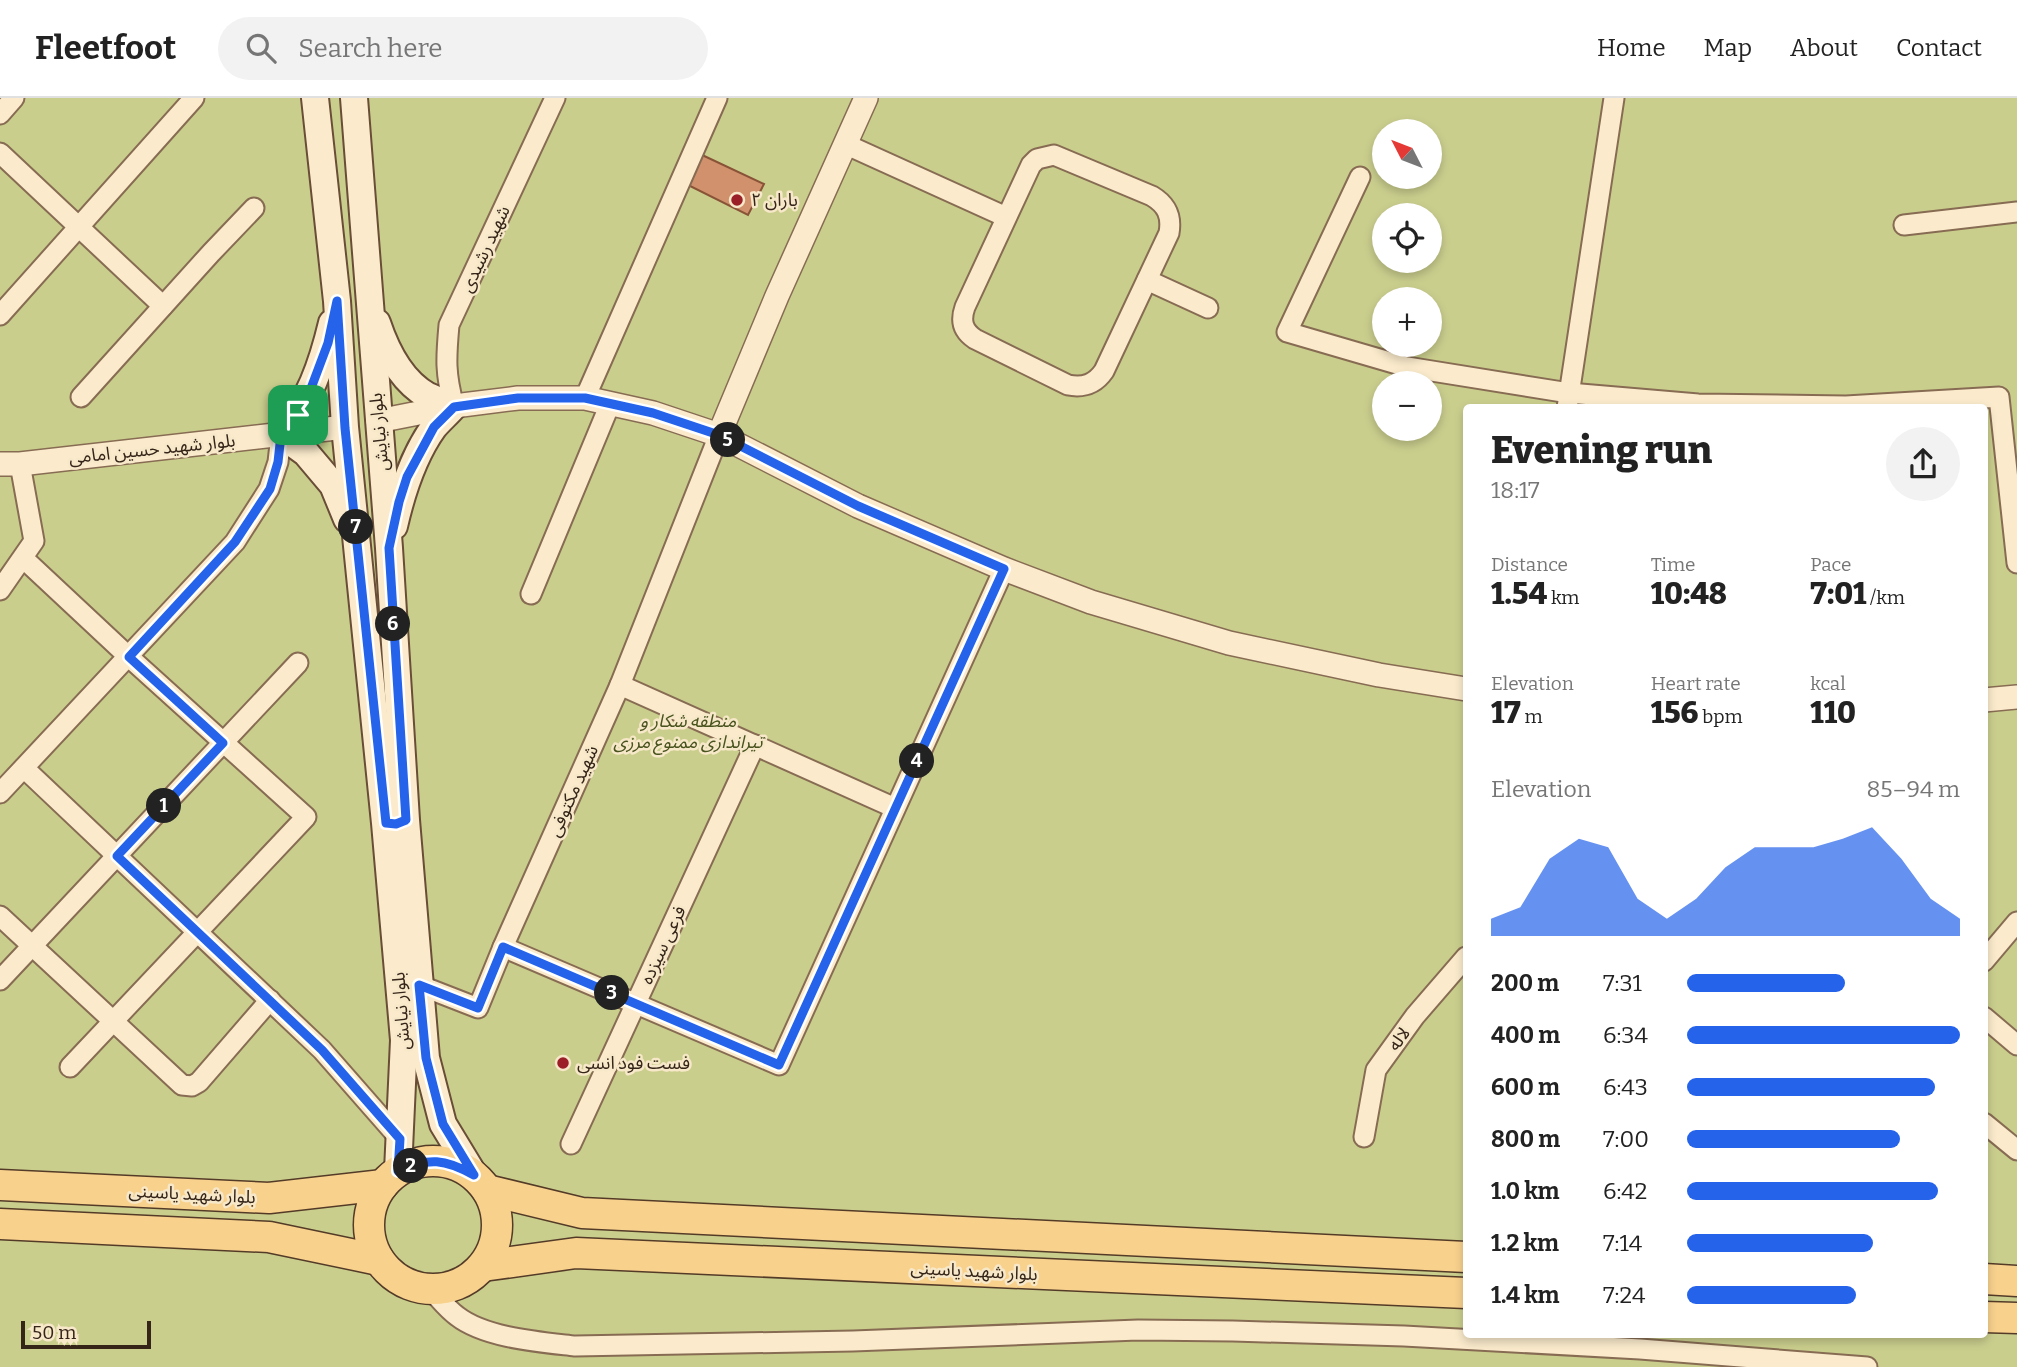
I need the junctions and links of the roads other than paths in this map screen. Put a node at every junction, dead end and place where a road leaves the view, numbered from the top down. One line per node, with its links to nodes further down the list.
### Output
1 (14, 98): 9 (street)
2 (194, 98): 17 (street)
3 (315, 98): 20 (main road, بلوار نیایش)
4 (354, 98): 19 (main road, بلوار نیایش)
5 (555, 98): 31 (street, شهید رشیدی)
6 (717, 98): 26 (street)
7 (866, 98): 10 (street)
8 (1614, 98): 27 (street)
9 (0, 114)
10 (845, 144): 15 (street); 35 (street)
11 (0, 153): 17 (street)
12 (1360, 177): 27 (street)
13 (254, 208): 21 (street)
14 (2017, 212): 16 (street)
15 (1006, 217): 18 (street); 18 (street)
16 (1904, 225)
17 (78, 226): 21 (street); 23 (street)
18 (1147, 280): 22 (street)
19 (368, 297): 31 (main road); 32 (main road, بلوار نیایش)
20 (337, 301): 33 (main road, بلوار نیایش); 34 (main road)
21 (163, 306): 25 (street)
22 (1208, 308)
23 (0, 315)
24 (2008, 395): 30 (street); 40 (street)
25 (81, 397)
26 (585, 398): 28 (street); 31 (street)
27 (1568, 400): 29 (street)
28 (610, 404): 35 (street); 43 (street)
29 (1655, 404)
30 (1886, 404)
31 (454, 407): 32 (street); 37 (main road)
32 (378, 421): 37 (main road, بلوار نیایش)
33 (345, 428): 34 (street, بلوار شهید حسین امامی); 38 (main road, بلوار نیایش)
34 (281, 435): 36 (street, بلوار شهید حسین امامی); 38 (main road); 44 (street)
35 (719, 435): 41 (street); 46 (street, شهید مکتوفی)
36 (10, 464): 39 (street)
37 (389, 548): 55 (main road, بلوار نیایش)
38 (359, 553): 55 (main road, بلوار نیایش)
39 (23, 558): 42 (street); 44 (street)
40 (2017, 564)
41 (1004, 569): 47 (street); 54 (street)
42 (0, 590)
43 (531, 594)
44 (129, 657): 50 (street); 52 (street)
45 (299, 663): 50 (street)
46 (620, 685): 51 (street); 62 (street, شهید مکتوفی)
47 (1463, 689)
48 (2017, 697): 49 (street)
49 (1988, 700)
50 (223, 743): 56 (street); 60 (street)
51 (755, 745): 54 (street); 68 (street, فرعی سیزده)
52 (24, 768): 53 (street); 56 (street)
53 (0, 793)
54 (895, 808): 68 (street)
55 (396, 821): 57 (main road, بلوار نیایش)
56 (117, 856): 60 (street); 61 (street)
57 (400, 869): 66 (main road, بلوار نیایش); 75 (main road, بلوار نیایش)
58 (0, 916): 61 (street)
59 (2017, 922): 63 (street)
60 (198, 932): 67 (street); 70 (street)
61 (32, 946): 65 (street); 70 (street)
62 (503, 947): 66 (street, شهید مکتوفی); 68 (street)
63 (1988, 956)
64 (1463, 960): 74 (street, لاله)
65 (0, 980)
66 (419, 985): 79 (main road, بلوار نیایش)
67 (270, 1000): 70 (street); 75 (street)
68 (636, 1003): 76 (street, فرعی سیزده)
69 (1988, 1020): 71 (street)
70 (113, 1021): 72 (street)
71 (2017, 1045)
72 (70, 1067)
73 (1988, 1126): 77 (street)
74 (1364, 1137)
75 (400, 1139): 78 (main road, بلوار نیایش)
76 (571, 1144)
77 (2017, 1150)
78 (391, 1178): 79 (main road); 80 (main road, بلوار شهید یاسینی); 83 (main road)
79 (481, 1183): 82 (main road); 84 (main road)
80 (0, 1185)
81 (0, 1224): 83 (main road)
82 (1463, 1257)
83 (379, 1260): 87 (main road)
84 (483, 1266): 87 (main road); 88 (main road, بلوار شهید یاسینی)
85 (1988, 1279): 86 (main road)
86 (2017, 1280)
87 (429, 1289): 91 (street)
88 (1463, 1293)
89 (1988, 1317): 90 (main road)
90 (2017, 1318)
91 (1867, 1367)

